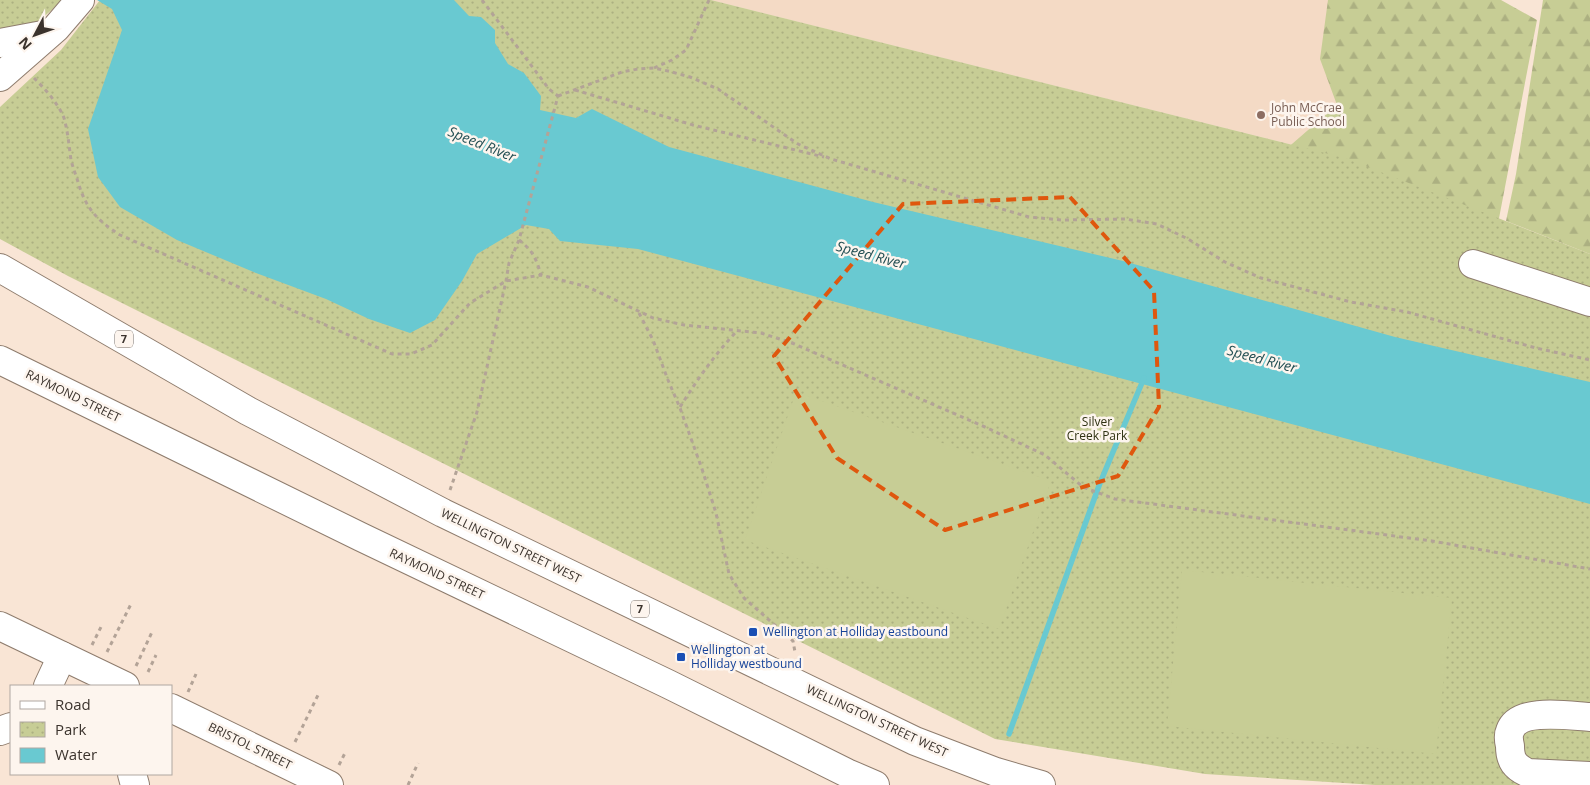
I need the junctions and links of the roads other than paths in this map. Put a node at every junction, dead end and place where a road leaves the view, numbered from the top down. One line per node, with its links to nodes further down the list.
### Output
1 (80, 0): 2 (street)
2 (48, 34): 3 (street); 4 (street)
3 (0, 43)
4 (10, 69)
5 (1473, 264): 7 (street)
6 (0, 268): 19 (street, WELLINGTON STREET WEST / 7)
7 (1590, 302)
8 (0, 360): 17 (street, RAYMOND STREET)
9 (0, 626): 10 (street)
10 (62, 656): 11 (street); 12 (street)
11 (130, 676)
12 (48, 685)
13 (180, 700): 15 (street, BRISTOL STREET)
14 (1590, 717): 16 (street)
15 (334, 775)
16 (1590, 776)
17 (845, 779): 18 (street, RAYMOND STREET)
18 (875, 785)
19 (1041, 785)

